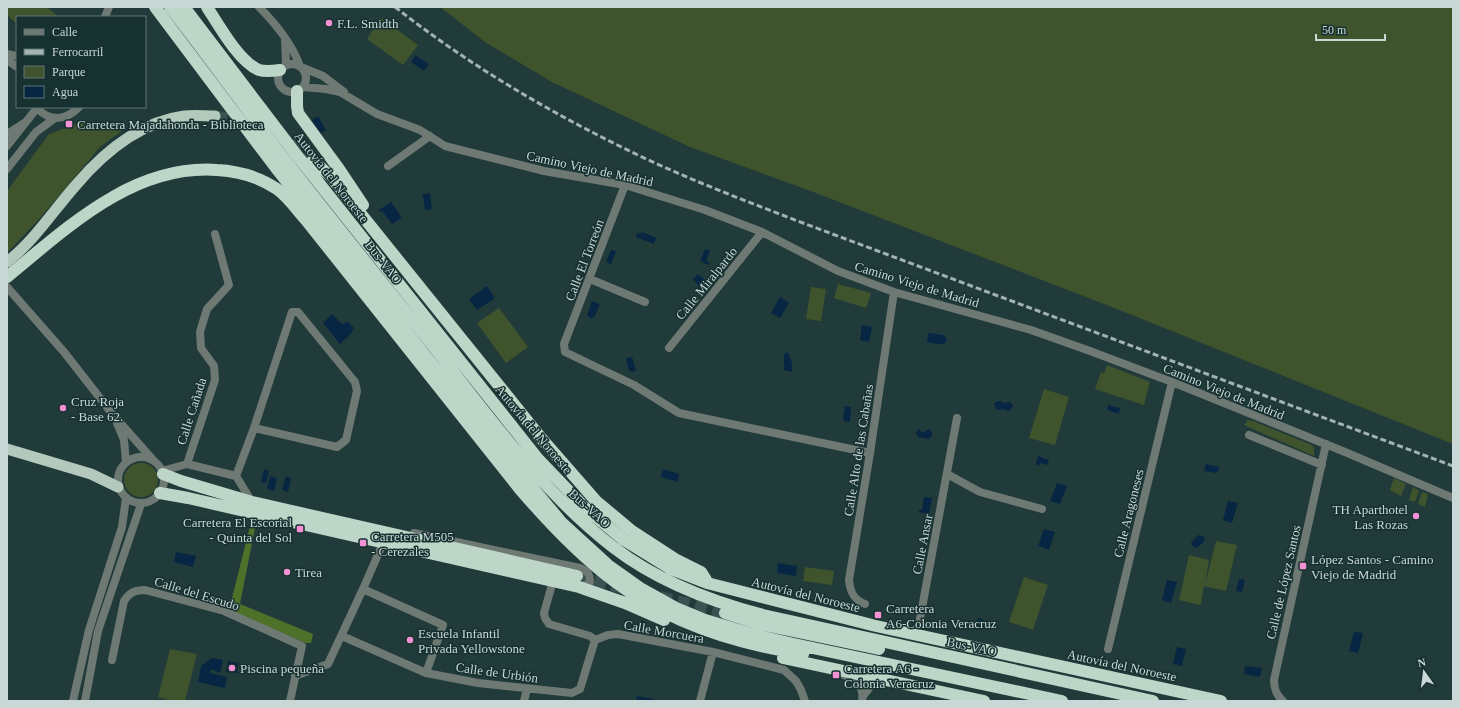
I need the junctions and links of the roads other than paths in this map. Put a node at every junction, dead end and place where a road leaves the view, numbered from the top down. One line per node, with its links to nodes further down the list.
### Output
1 (155, 7): 78 (highway)
2 (170, 7): 93 (highway, Bus-VAO)
3 (184, 7): 67 (highway, Autovía del Noroeste)
4 (207, 7): 10 (highway)
5 (259, 7): 6 (street)
6 (285, 38): 9 (street); 10 (street)
7 (7, 60): 8 (street)
8 (16, 66)
9 (301, 67): 10 (street); 11 (street); 12 (street, Camino Viejo de Madrid)
10 (283, 68): 11 (street)
11 (300, 89): 12 (street, Camino Viejo de Madrid); 28 (highway)
12 (351, 98): 20 (street, Camino Viejo de Madrid)
13 (35, 108): 18 (street)
14 (37, 108): 17 (street)
15 (78, 108): 17 (street)
16 (215, 116): 29 (highway)
17 (55, 118): 24 (street)
18 (25, 123): 19 (street); 21 (street)
19 (7, 134)
20 (430, 136): 23 (street); 25 (street, Camino Viejo de Madrid)
21 (7, 146)
22 (313, 160): 28 (highway)
23 (388, 166)
24 (7, 169)
25 (626, 185): 26 (street, Camino Viejo de Madrid); 33 (street, Calle El Torreón)
26 (762, 232): 35 (street, Camino Viejo de Madrid); 38 (street, Calle Miralpardo)
27 (215, 234): 49 (street, Calle Cañada)
28 (391, 250): 67 (highway)
29 (19, 253): 30 (highway); 31 (highway)
30 (7, 262)
31 (7, 265)
32 (7, 279): 37 (street); 78 (highway)
33 (590, 279): 36 (street); 46 (street, Calle El Torreón)
34 (7, 288): 37 (street)
35 (894, 292): 39 (street, Camino Viejo de Madrid); 46 (street, Calle Alto de las Cabañas)
36 (645, 302)
37 (23, 306): 40 (street)
38 (669, 348)
39 (1172, 382): 44 (street, Camino Viejo de Madrid); 74 (street, Calle Aragoneses)
40 (114, 416): 47 (street); 48 (street)
41 (957, 418): 52 (street, Calle Ansar)
42 (254, 428): 42 (street); 53 (street)
43 (1249, 435): 50 (street)
44 (1326, 444): 50 (street, Calle de López Santos); 57 (street, Camino Viejo de Madrid)
45 (7, 449): 54 (highway)
46 (870, 453): 69 (street, Calle Alto de las Cabañas)
47 (154, 461): 48 (street); 51 (street)
48 (126, 462): 54 (street)
49 (187, 464): 51 (street, Calle Cañada); 53 (street)
50 (1322, 465): 95 (street, Calle de López Santos)
51 (163, 472): 55 (street); 58 (highway)
52 (947, 474): 60 (street); 71 (street, Calle Ansar)
53 (236, 476): 58 (street)
54 (118, 487): 56 (street)
55 (160, 493): 59 (street); 62 (highway)
56 (126, 498): 59 (street); 84 (street)
57 (1453, 498)
58 (252, 502): 61 (highway)
59 (141, 504): 85 (street)
60 (1042, 509)
61 (344, 522): 63 (highway); 66 (street)
62 (325, 530): 63 (highway); 64 (highway)
63 (400, 537): 66 (highway)
64 (383, 543): 65 (highway); 68 (street)
65 (553, 581): 66 (highway); 73 (street)
66 (578, 582): 77 (highway)
67 (707, 583): 94 (highway, Autovía del Noroeste)
68 (363, 589): 72 (street); 79 (street)
69 (865, 604)
70 (725, 613): 92 (highway)
71 (920, 619)
72 (342, 636): 79 (street, Calle de Urbión); 80 (street)
73 (595, 640): 75 (street, Calle Morcuera); 82 (street, Calle de Urbión)
74 (1108, 649)
75 (713, 652): 88 (street); 89 (street, Calle Morcuera)
76 (112, 660): 80 (street, Calle del Escudo)
77 (829, 668): 81 (highway); 83 (street)
78 (918, 670): 91 (highway)
79 (426, 673): 82 (street, Calle de Urbión)
80 (295, 676): 86 (street)
81 (887, 681): 83 (street); 90 (highway)
82 (527, 689): 87 (street)
83 (863, 698)
84 (73, 701)
85 (85, 701)
86 (290, 701)
87 (524, 701)
88 (700, 701)
89 (805, 701)
90 (984, 701)
91 (1062, 701)
92 (1129, 701)
93 (1153, 701)
94 (1221, 701)
95 (1283, 701)

